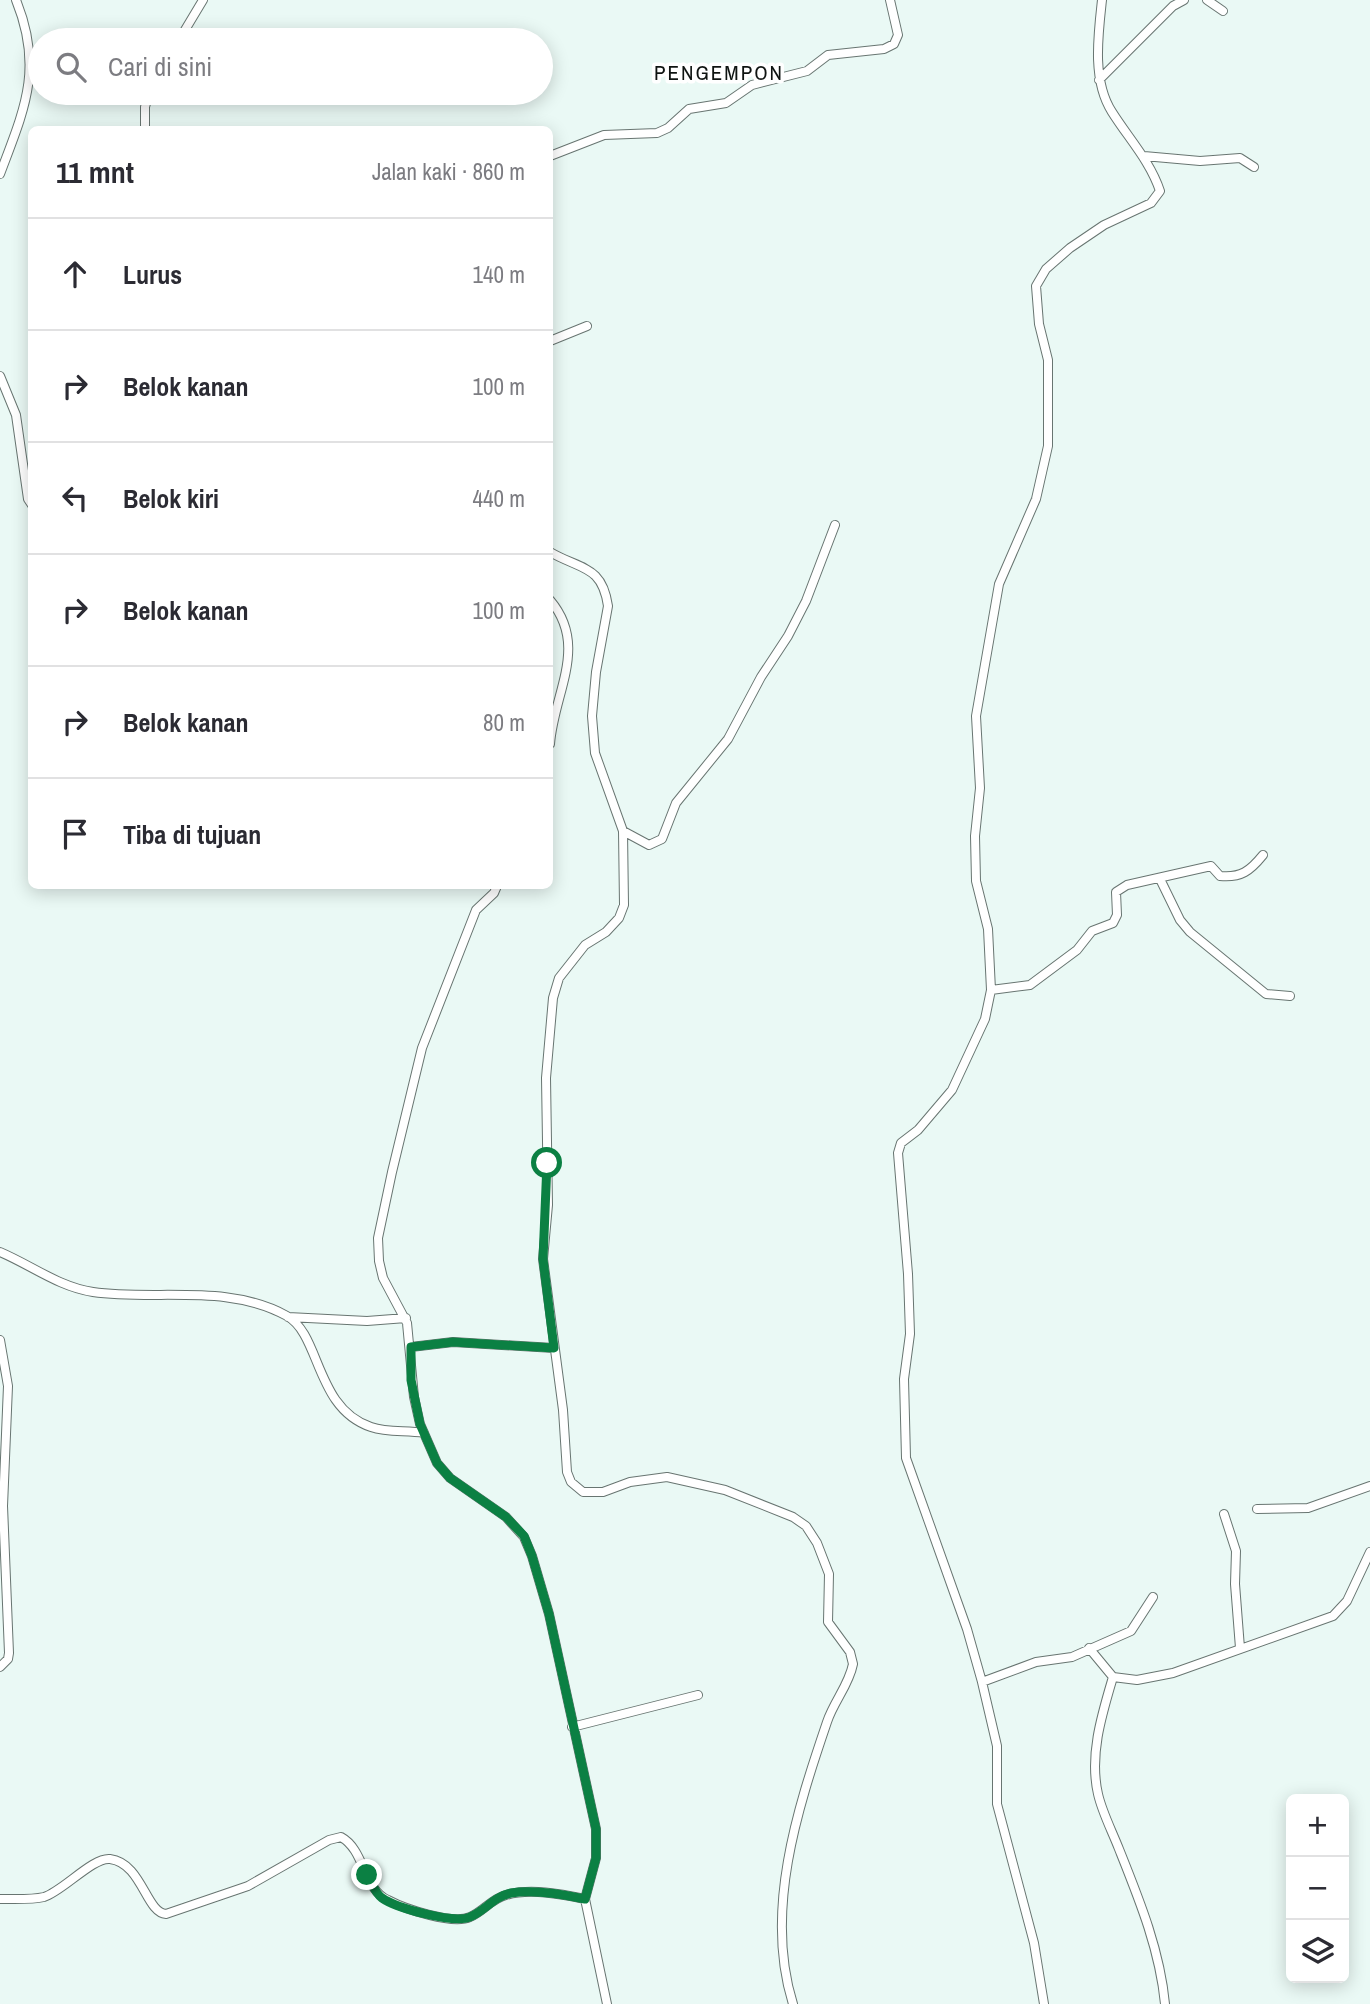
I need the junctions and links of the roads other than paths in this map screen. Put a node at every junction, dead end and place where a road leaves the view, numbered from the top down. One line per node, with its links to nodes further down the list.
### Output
1 (16, 0): 15 (street)
2 (203, 0): 8 (street)
3 (890, 0): 12 (street)
4 (1102, 0): 9 (street)
5 (1184, 0): 9 (street)
6 (1207, 0): 7 (street)
7 (1223, 11)
8 (186, 28)
9 (1099, 80): 13 (street)
10 (146, 105): 11 (street)
11 (145, 126)
12 (553, 155)
13 (1144, 156): 14 (street); 28 (street)
14 (1254, 167)
15 (0, 174)
16 (587, 326): 17 (street)
17 (553, 340)
18 (0, 376): 19 (street)
19 (28, 499)
20 (835, 525): 24 (street)
21 (553, 553): 24 (street)
22 (553, 606): 23 (street)
23 (553, 717)
24 (623, 831): 35 (street)
25 (1262, 855): 26 (street)
26 (1160, 879): 28 (street); 29 (street)
27 (496, 889): 32 (street)
28 (991, 990): 46 (street)
29 (1290, 996)
30 (0, 1252): 31 (street)
31 (288, 1317): 32 (street); 36 (street)
32 (406, 1318): 34 (street)
33 (0, 1340): 44 (street)
34 (411, 1347): 35 (street); 36 (street)
35 (554, 1348): 52 (street)
36 (424, 1433): 48 (street)
37 (1370, 1486): 38 (street)
38 (1257, 1509)
39 (1224, 1514): 43 (street)
40 (1370, 1552): 43 (street)
41 (1153, 1597): 42 (street)
42 (1089, 1648): 45 (street); 46 (street)
43 (1240, 1648): 45 (street)
44 (0, 1667)
45 (1113, 1677): 54 (street)
46 (982, 1682): 53 (street)
47 (698, 1695): 48 (street)
48 (572, 1727): 50 (street)
49 (0, 1899): 50 (street)
50 (585, 1899): 51 (street)
51 (607, 2004)
52 (793, 2004)
53 (1044, 2004)
54 (1165, 2004)

